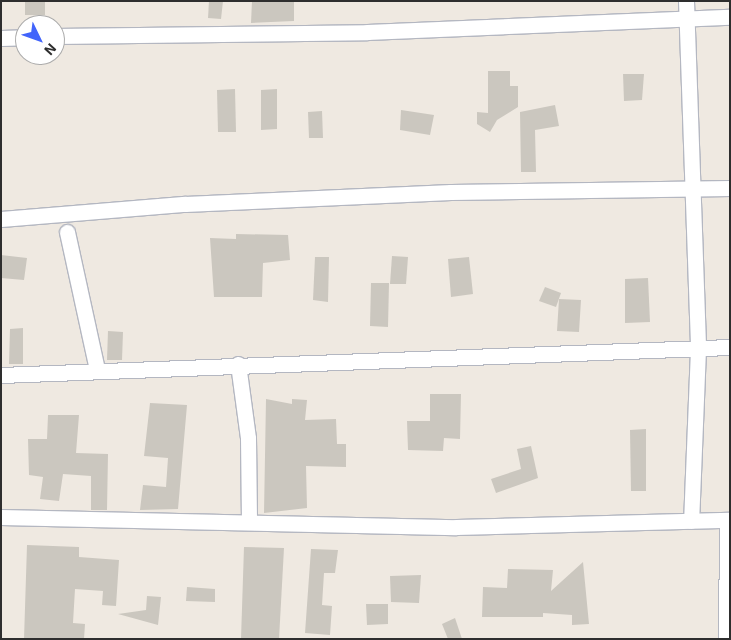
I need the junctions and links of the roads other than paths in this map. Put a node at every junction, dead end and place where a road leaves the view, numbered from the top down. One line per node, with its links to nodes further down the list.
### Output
1 (686, 1): 3 (street)
2 (730, 17): 3 (street)
3 (686, 19): 4 (street); 8 (street)
4 (65, 36)
5 (15, 37): 6 (street)
6 (1, 38)
7 (730, 188): 8 (street)
8 (693, 189): 9 (street); 12 (street)
9 (1, 219)
10 (67, 232): 14 (street)
11 (730, 347): 12 (street)
12 (698, 349): 13 (street); 19 (street)
13 (238, 364): 14 (street); 18 (street)
14 (96, 370): 15 (street)
15 (1, 375)
16 (1, 517): 18 (street)
17 (728, 520): 19 (street); 20 (street)
18 (249, 521): 19 (street)
19 (690, 521)
20 (726, 639)

